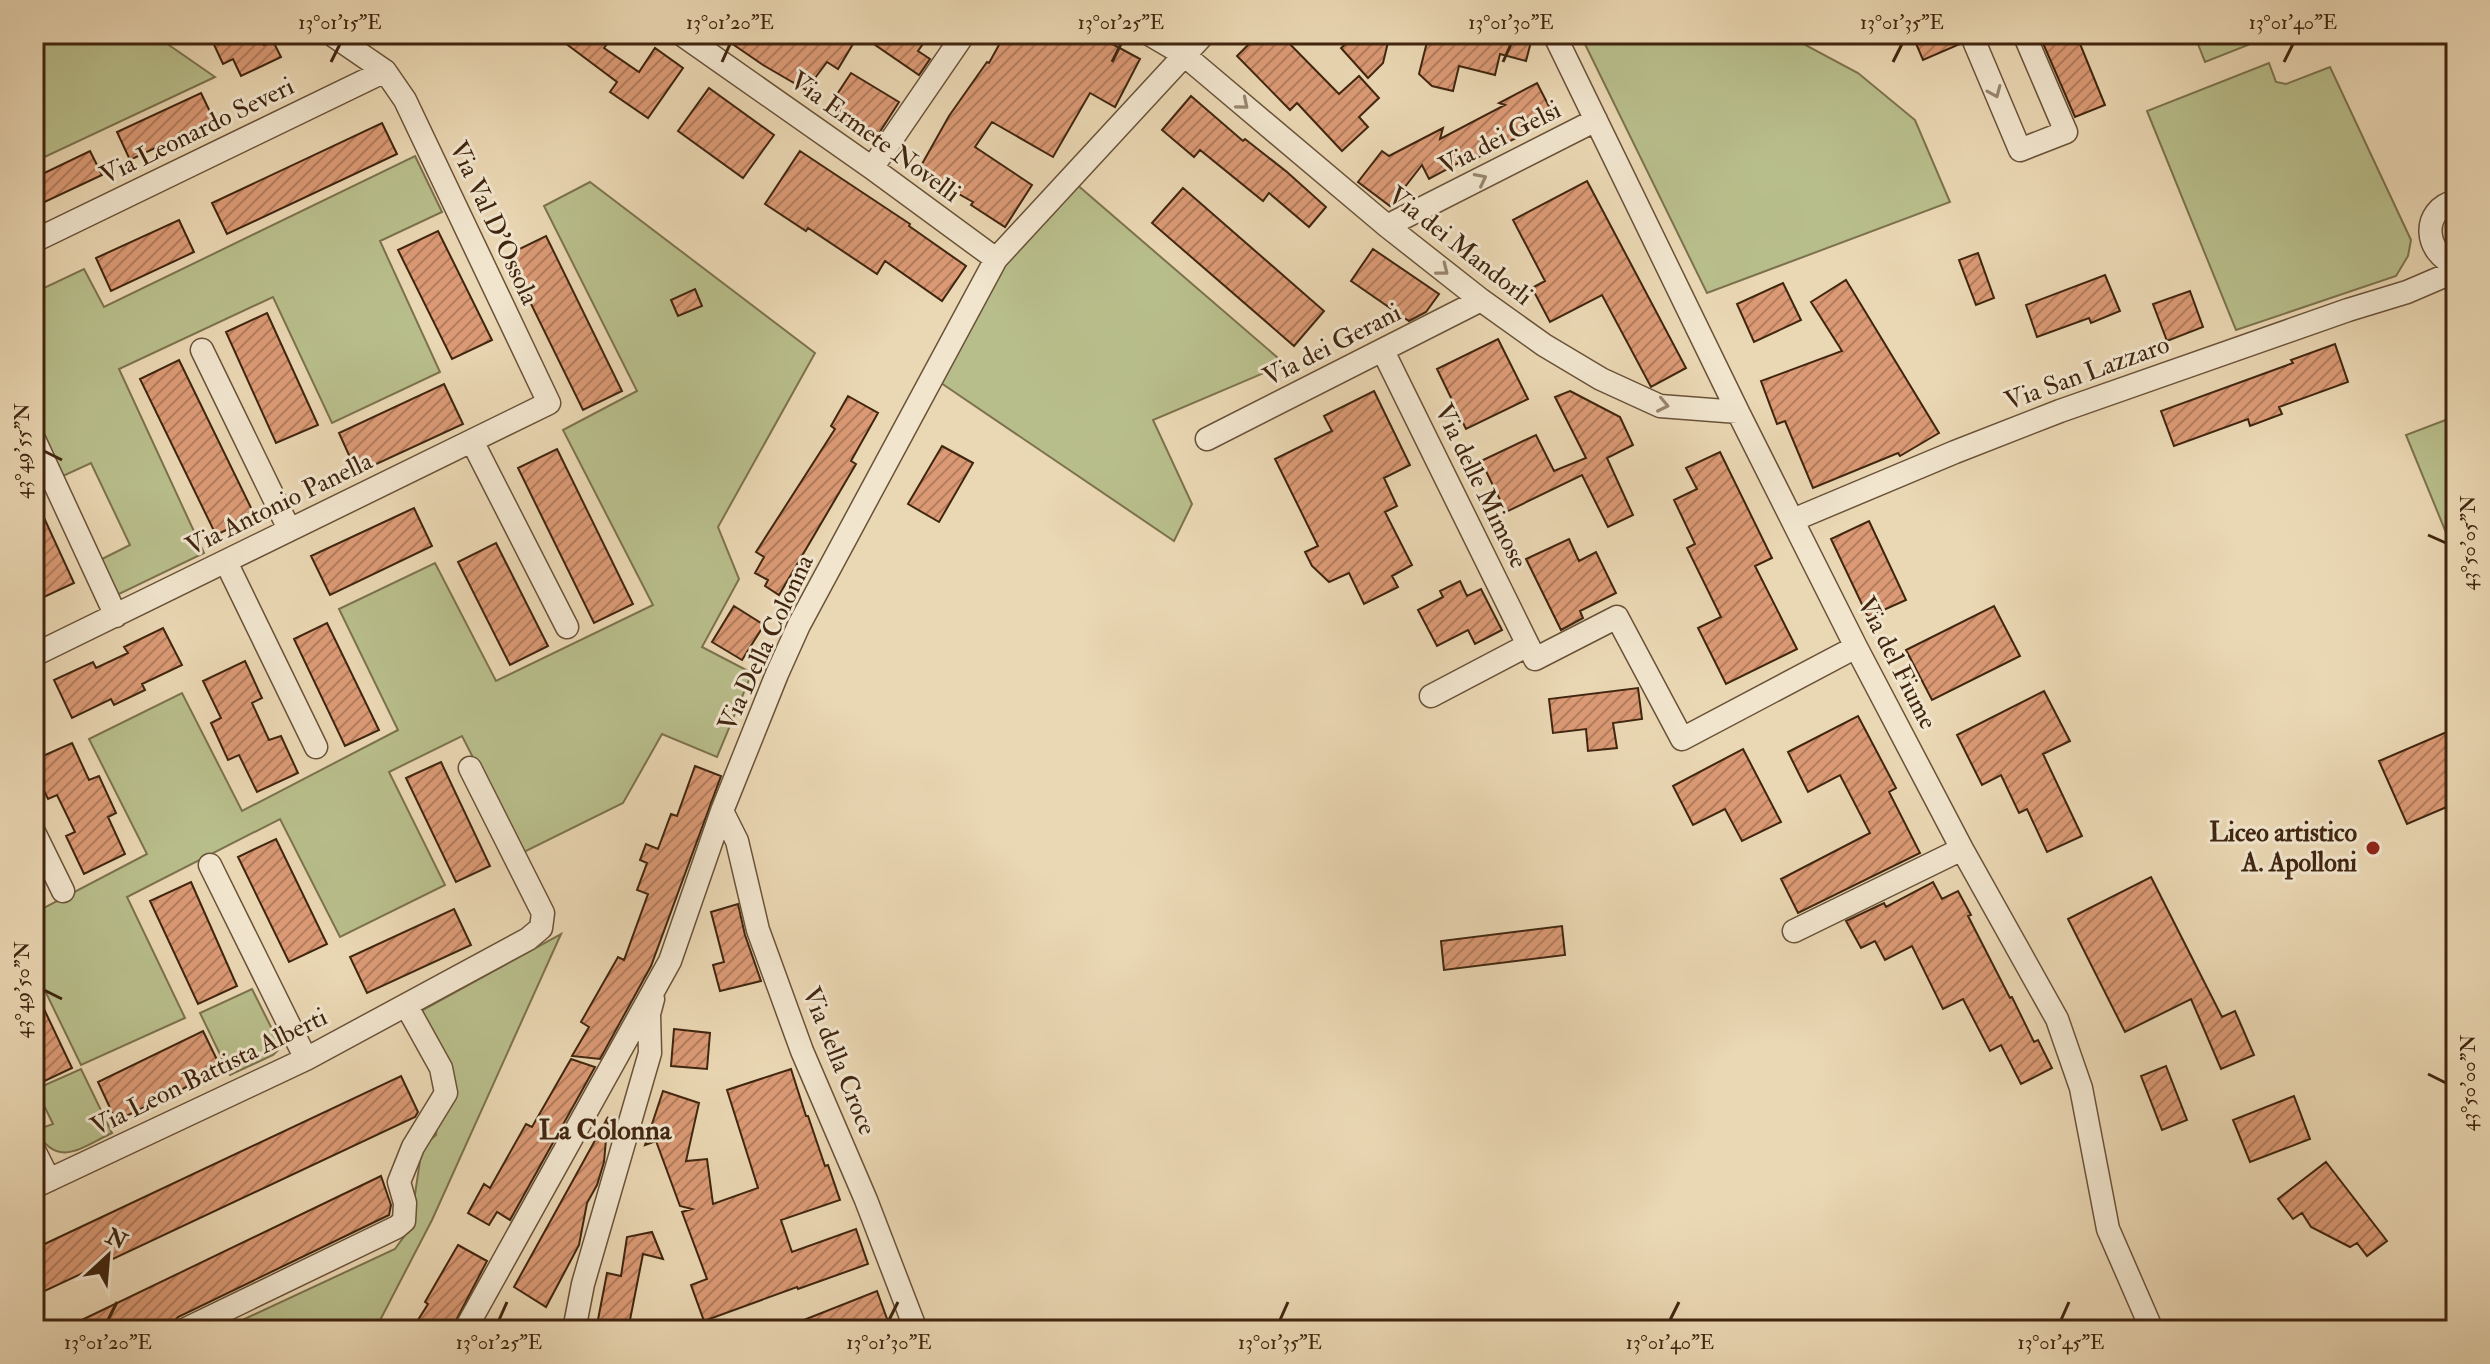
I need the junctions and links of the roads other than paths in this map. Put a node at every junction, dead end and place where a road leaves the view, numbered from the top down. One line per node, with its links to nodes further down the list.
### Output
1 (331, 34): 10 (street)
2 (681, 34): 12 (street, Via Ermete Novelli)
3 (964, 34): 12 (street)
4 (1149, 34): 9 (street, Via dei Mandorli)
5 (1204, 34): 9 (street, Via Della Colonna)
6 (1554, 34): 11 (street, Via del Fiume)
7 (1971, 34): 8 (street, one-way to 8)
8 (2024, 34)
9 (1183, 54): 14 (street, Via dei Mandorli, one-way to 14); 17 (street, Via Della Colonna)
10 (385, 71): 15 (street, Via Leonardo Severi); 24 (street, Via Val D'Ossola)
11 (1596, 120): 14 (street, Via dei Gelsi, one-way to 11); 25 (street, Via del Fiume)
12 (872, 168): 17 (street, Via Ermete Novelli)
13 (2456, 201): 16 (street)
14 (1387, 226): 21 (street, Via dei Mandorli, one-way to 21)
15 (34, 241)
16 (2432, 243): 18 (street); 20 (street)
17 (996, 259): 40 (street, Via Della Colonna)
18 (2456, 265)
19 (2456, 271): 20 (street, Via San Lazzaro)
20 (2407, 292): 29 (street, Via San Lazzaro)
21 (1481, 300): 23 (street, Via dei Gerani); 25 (street, Via dei Mandorli, one-way to 25)
22 (202, 350): 30 (street)
23 (1383, 351): 27 (street, Via dei Gerani); 34 (street, Via delle Mimose)
24 (549, 403): 28 (street, Via Antonio Panella)
25 (1738, 412): 29 (street, Via del Fiume)
26 (34, 439): 32 (street)
27 (1207, 439)
28 (472, 441): 30 (street, Via Antonio Panella); 33 (street)
29 (1793, 520): 35 (street, Via del Fiume)
30 (289, 529): 31 (street, Via Antonio Panella)
31 (226, 562): 32 (street, Via Antonio Panella); 38 (street)
32 (116, 616): 36 (street, Via Antonio Panella)
33 (567, 627)
34 (1528, 645): 35 (street); 37 (street)
35 (1856, 647): 42 (street, Via del Fiume)
36 (34, 655)
37 (1431, 696)
38 (316, 747)
39 (470, 768): 47 (street, Via Leon Battista Alberti)
40 (722, 811): 46 (street, Via Della Colonna); 54 (street, Via della Croce)
41 (34, 832): 44 (street)
42 (1962, 849): 45 (street); 55 (street, Via del Fiume)
43 (210, 865): 48 (street)
44 (63, 891)
45 (1794, 931)
46 (659, 979): 52 (street, Via Della Colonna); 53 (street)
47 (406, 1005): 48 (street, Via Leon Battista Alberti); 51 (street)
48 (306, 1059): 50 (street, Via Leon Battista Alberti)
49 (34, 1150): 50 (street)
50 (41, 1183)
51 (184, 1330)
52 (465, 1330)
53 (574, 1330)
54 (916, 1330)
55 (2152, 1330)

